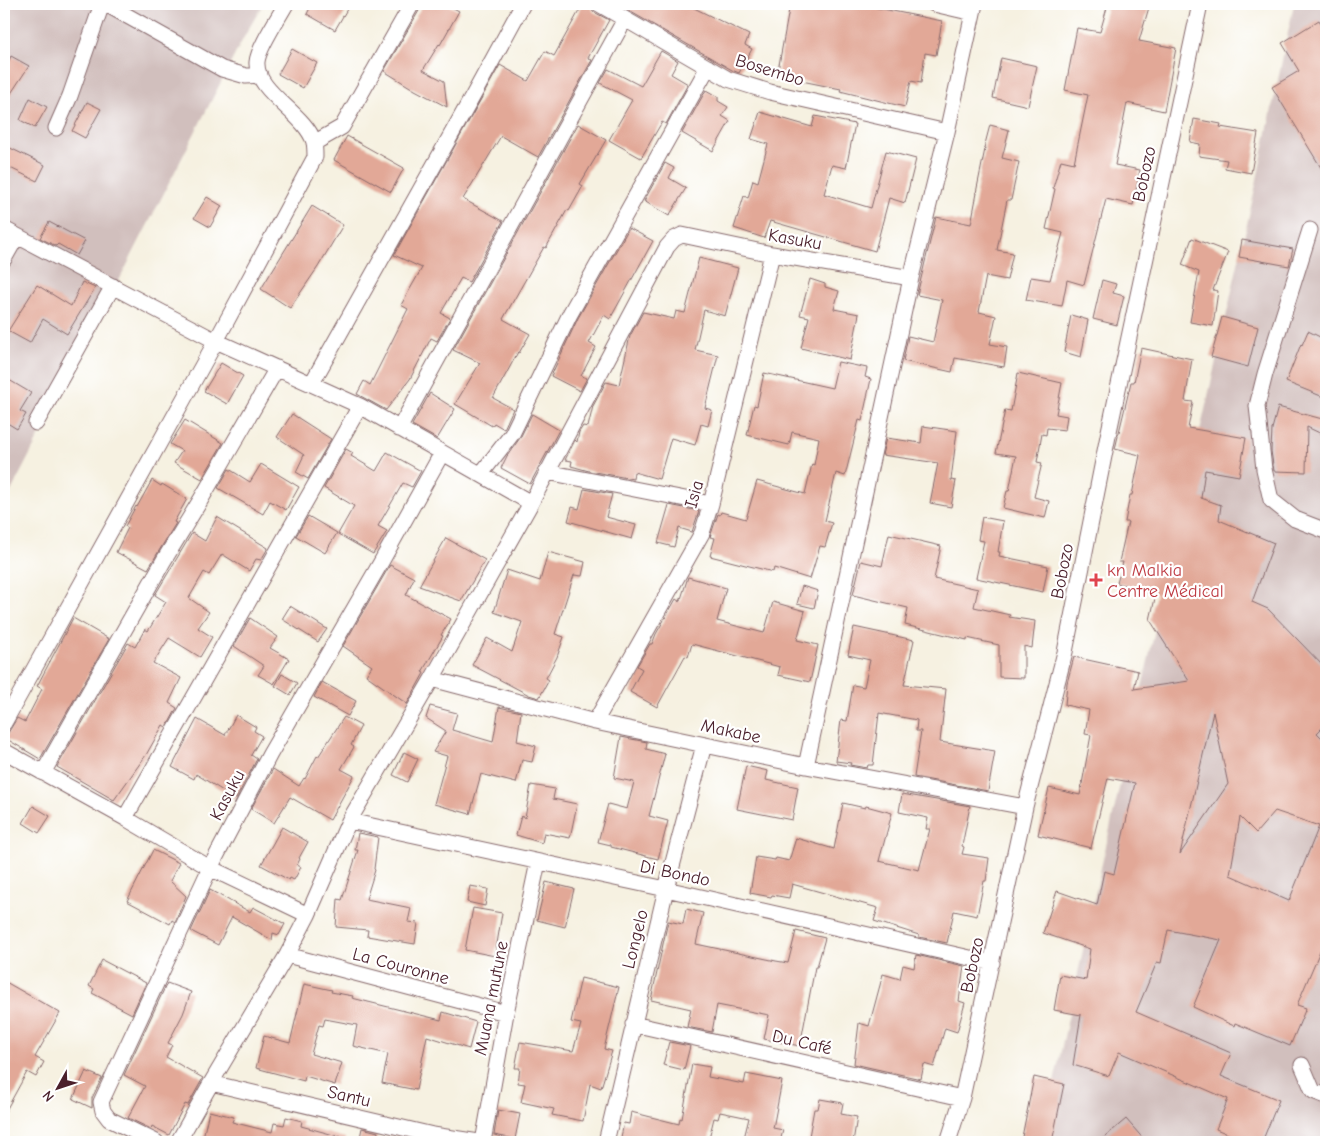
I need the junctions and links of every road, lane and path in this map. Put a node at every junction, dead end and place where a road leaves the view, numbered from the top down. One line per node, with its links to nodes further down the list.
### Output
1 (104, 4): 11 (street); 12 (street)
2 (286, 4): 11 (street)
3 (412, 4): 14 (street)
4 (523, 4): 23 (street)
5 (599, 4): 9 (street, Bosembo)
6 (934, 4): 8 (street)
7 (1200, 4): 40 (street, Bobozo)
8 (974, 8): 13 (street)
9 (625, 19): 10 (street, Bosembo); 26 (street)
10 (708, 67): 13 (street, Bosembo); 29 (street)
11 (260, 75): 14 (street)
12 (56, 128)
13 (947, 132): 19 (street)
14 (314, 143): 21 (street)
15 (1310, 230): 32 (street)
16 (10, 232): 18 (street); 20 (street)
17 (772, 254): 19 (street, Kasuku); 28 (street, Kasuku); 31 (street, Isia)
18 (4, 259)
19 (911, 278): 38 (street)
20 (113, 286): 21 (street); 25 (street)
21 (216, 341): 22 (street); 35 (street)
22 (277, 368): 23 (street); 39 (street)
23 (312, 383): 24 (street)
24 (360, 406): 26 (street); 41 (street)
25 (36, 423)
26 (399, 429): 27 (street)
27 (442, 453): 29 (street); 44 (street, Kasuku)
28 (547, 472): 30 (street); 31 (street)
29 (481, 474): 30 (street)
30 (531, 503): 33 (street)
31 (711, 504): 34 (street, Isia)
32 (1326, 531)
33 (432, 678): 34 (street, Makabe); 42 (street)
34 (595, 722): 36 (street, Makabe)
35 (4, 723)
36 (704, 745): 38 (street, Makabe); 45 (street, Longelo)
37 (4, 751): 39 (street)
38 (806, 766): 40 (street, Makabe)
39 (43, 773): 41 (street)
40 (1025, 807): 48 (street, Bobozo)
41 (125, 818): 44 (street)
42 (349, 821): 43 (street, Di Bondo); 46 (street)
43 (538, 862): 45 (street, Di Bondo); 49 (street, Muana mutune)
44 (210, 868): 46 (street); 56 (street, Kasuku)
45 (666, 890): 48 (street, Di Bondo); 50 (street, Longelo)
46 (308, 915): 47 (street)
47 (287, 955): 49 (street, La Couronne); 52 (street)
48 (992, 963): 54 (street, Bobozo)
49 (506, 1013): 58 (street, Muana mutune)
50 (633, 1024): 54 (street, Du Café); 59 (street, Longelo)
51 (1302, 1064): 53 (street)
52 (211, 1082): 55 (street, Santu); 57 (street)
53 (1326, 1096)
54 (962, 1098): 60 (street, Bobozo)
55 (432, 1139): 58 (street, Santu)
56 (156, 1142)
57 (178, 1142)
58 (481, 1142)
59 (606, 1142)
60 (948, 1142)

